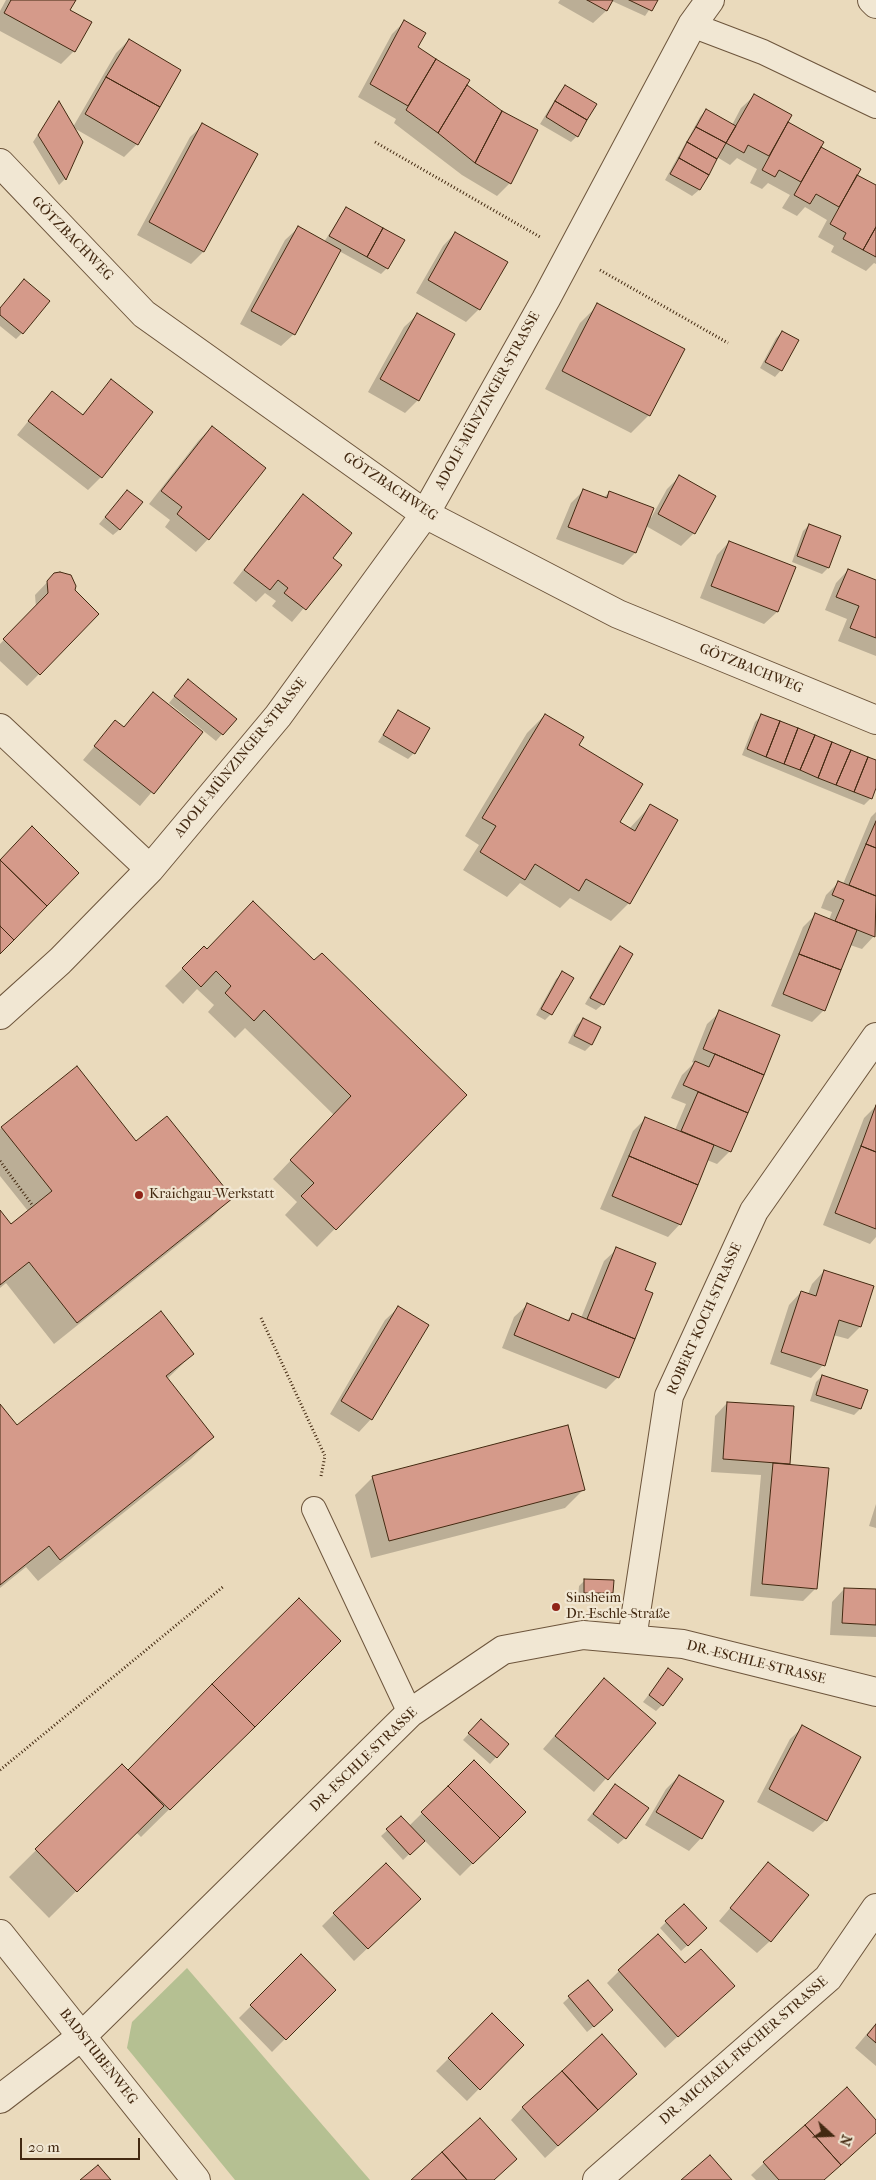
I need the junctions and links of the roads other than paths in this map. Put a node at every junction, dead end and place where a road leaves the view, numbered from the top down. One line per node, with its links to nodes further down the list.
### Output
1 (710, 0): 4 (street, ADOLF-MÜNZINGER-STRASSE)
2 (872, 0): 3 (street)
3 (876, 4)
4 (692, 25): 5 (lane); 7 (street, ADOLF-MÜNZINGER-STRASSE)
5 (876, 106)
6 (0, 163): 7 (street, GÖTZBACHWEG)
7 (425, 514): 8 (street, GÖTZBACHWEG); 10 (street, ADOLF-MÜNZINGER-STRASSE)
8 (876, 720)
9 (0, 728): 10 (street)
10 (150, 868): 11 (street, ADOLF-MÜNZINGER-STRASSE)
11 (0, 1015)
12 (876, 1037): 14 (street, ROBERT-KOCH-STRASSE)
13 (314, 1509): 16 (lane)
14 (632, 1639): 15 (street, DR.-ESCHLE-STRASSE); 16 (street, DR.-ESCHLE-STRASSE)
15 (876, 1692)
16 (410, 1713): 19 (street, DR.-ESCHLE-STRASSE)
17 (876, 1908): 22 (street, DR.-MICHAEL-FISCHER-STRASSE)
18 (0, 1934): 19 (street, BADSTUBENWEG)
19 (82, 2036): 20 (street, DR.-ESCHLE-STRASSE); 21 (street, BADSTUBENWEG)
20 (0, 2099)
21 (196, 2180)
22 (597, 2180)

